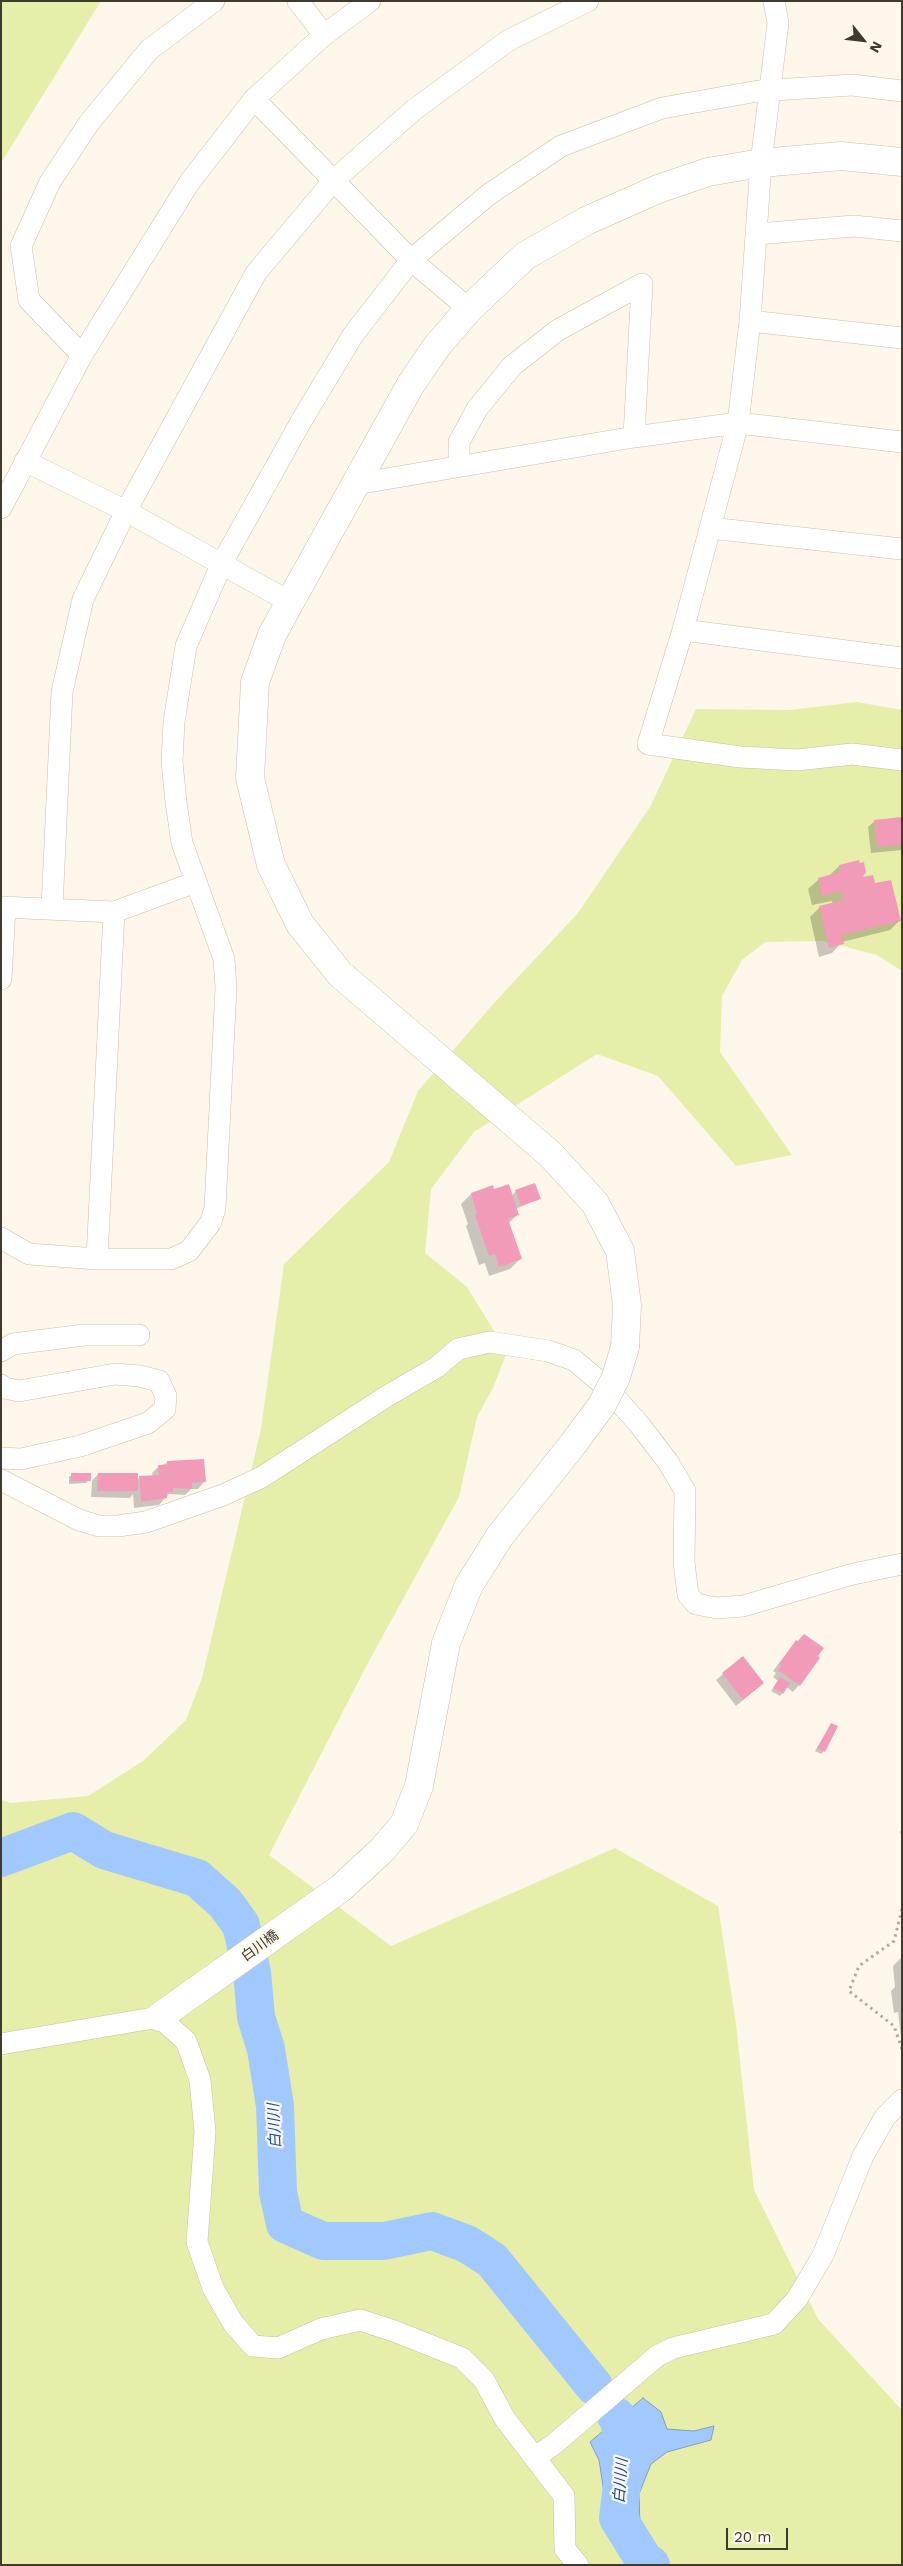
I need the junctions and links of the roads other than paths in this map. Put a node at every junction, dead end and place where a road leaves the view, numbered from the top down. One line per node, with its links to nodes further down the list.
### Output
1 (214, 1): 19 (street)
2 (298, 1): 6 (street)
3 (370, 1): 6 (street)
4 (588, 1): 12 (street)
5 (774, 1): 7 (street)
6 (324, 35): 9 (street)
7 (769, 90): 8 (street); 11 (street); 15 (street)
8 (902, 91)
9 (254, 99): 12 (street); 19 (street)
10 (902, 162): 11 (street, 白川橋)
11 (761, 163): 14 (street); 16 (street, 白川橋)
12 (334, 180): 15 (street); 27 (street)
13 (902, 231): 14 (street)
14 (756, 234): 17 (street)
15 (411, 260): 16 (street); 30 (street)
16 (469, 309): 25 (street, 白川橋)
17 (750, 321): 18 (street); 20 (street)
18 (902, 338)
19 (82, 355): 23 (street)
20 (738, 423): 21 (street); 22 (street); 28 (street)
21 (634, 437): 24 (street); 24 (street)
22 (902, 442)
23 (24, 461): 26 (street); 27 (street)
24 (459, 466): 25 (street)
25 (356, 484): 31 (street, 白川橋)
26 (1, 508)
27 (126, 511): 30 (street); 37 (street)
28 (710, 528): 29 (street); 32 (street)
29 (902, 549)
30 (222, 563): 31 (street); 35 (street)
31 (290, 602): 48 (street, 白川橋, bridge)
32 (683, 630): 33 (street); 34 (street)
33 (902, 658)
34 (902, 760)
35 (196, 882): 38 (street); 41 (street)
36 (3, 907): 37 (street); 39 (street)
37 (52, 908): 38 (street)
38 (114, 912): 41 (street)
39 (1, 979)
40 (1, 1238): 41 (street)
41 (97, 1259)
42 (139, 1335): 43 (street)
43 (1, 1351)
44 (1, 1385): 45 (street)
45 (1, 1458)
46 (1, 1480): 47 (street)
47 (902, 1564)
48 (169, 2011): 49 (street); 51 (street)
49 (1, 2044)
50 (902, 2100): 51 (street)
51 (535, 2457): 52 (street)
52 (578, 2565)

